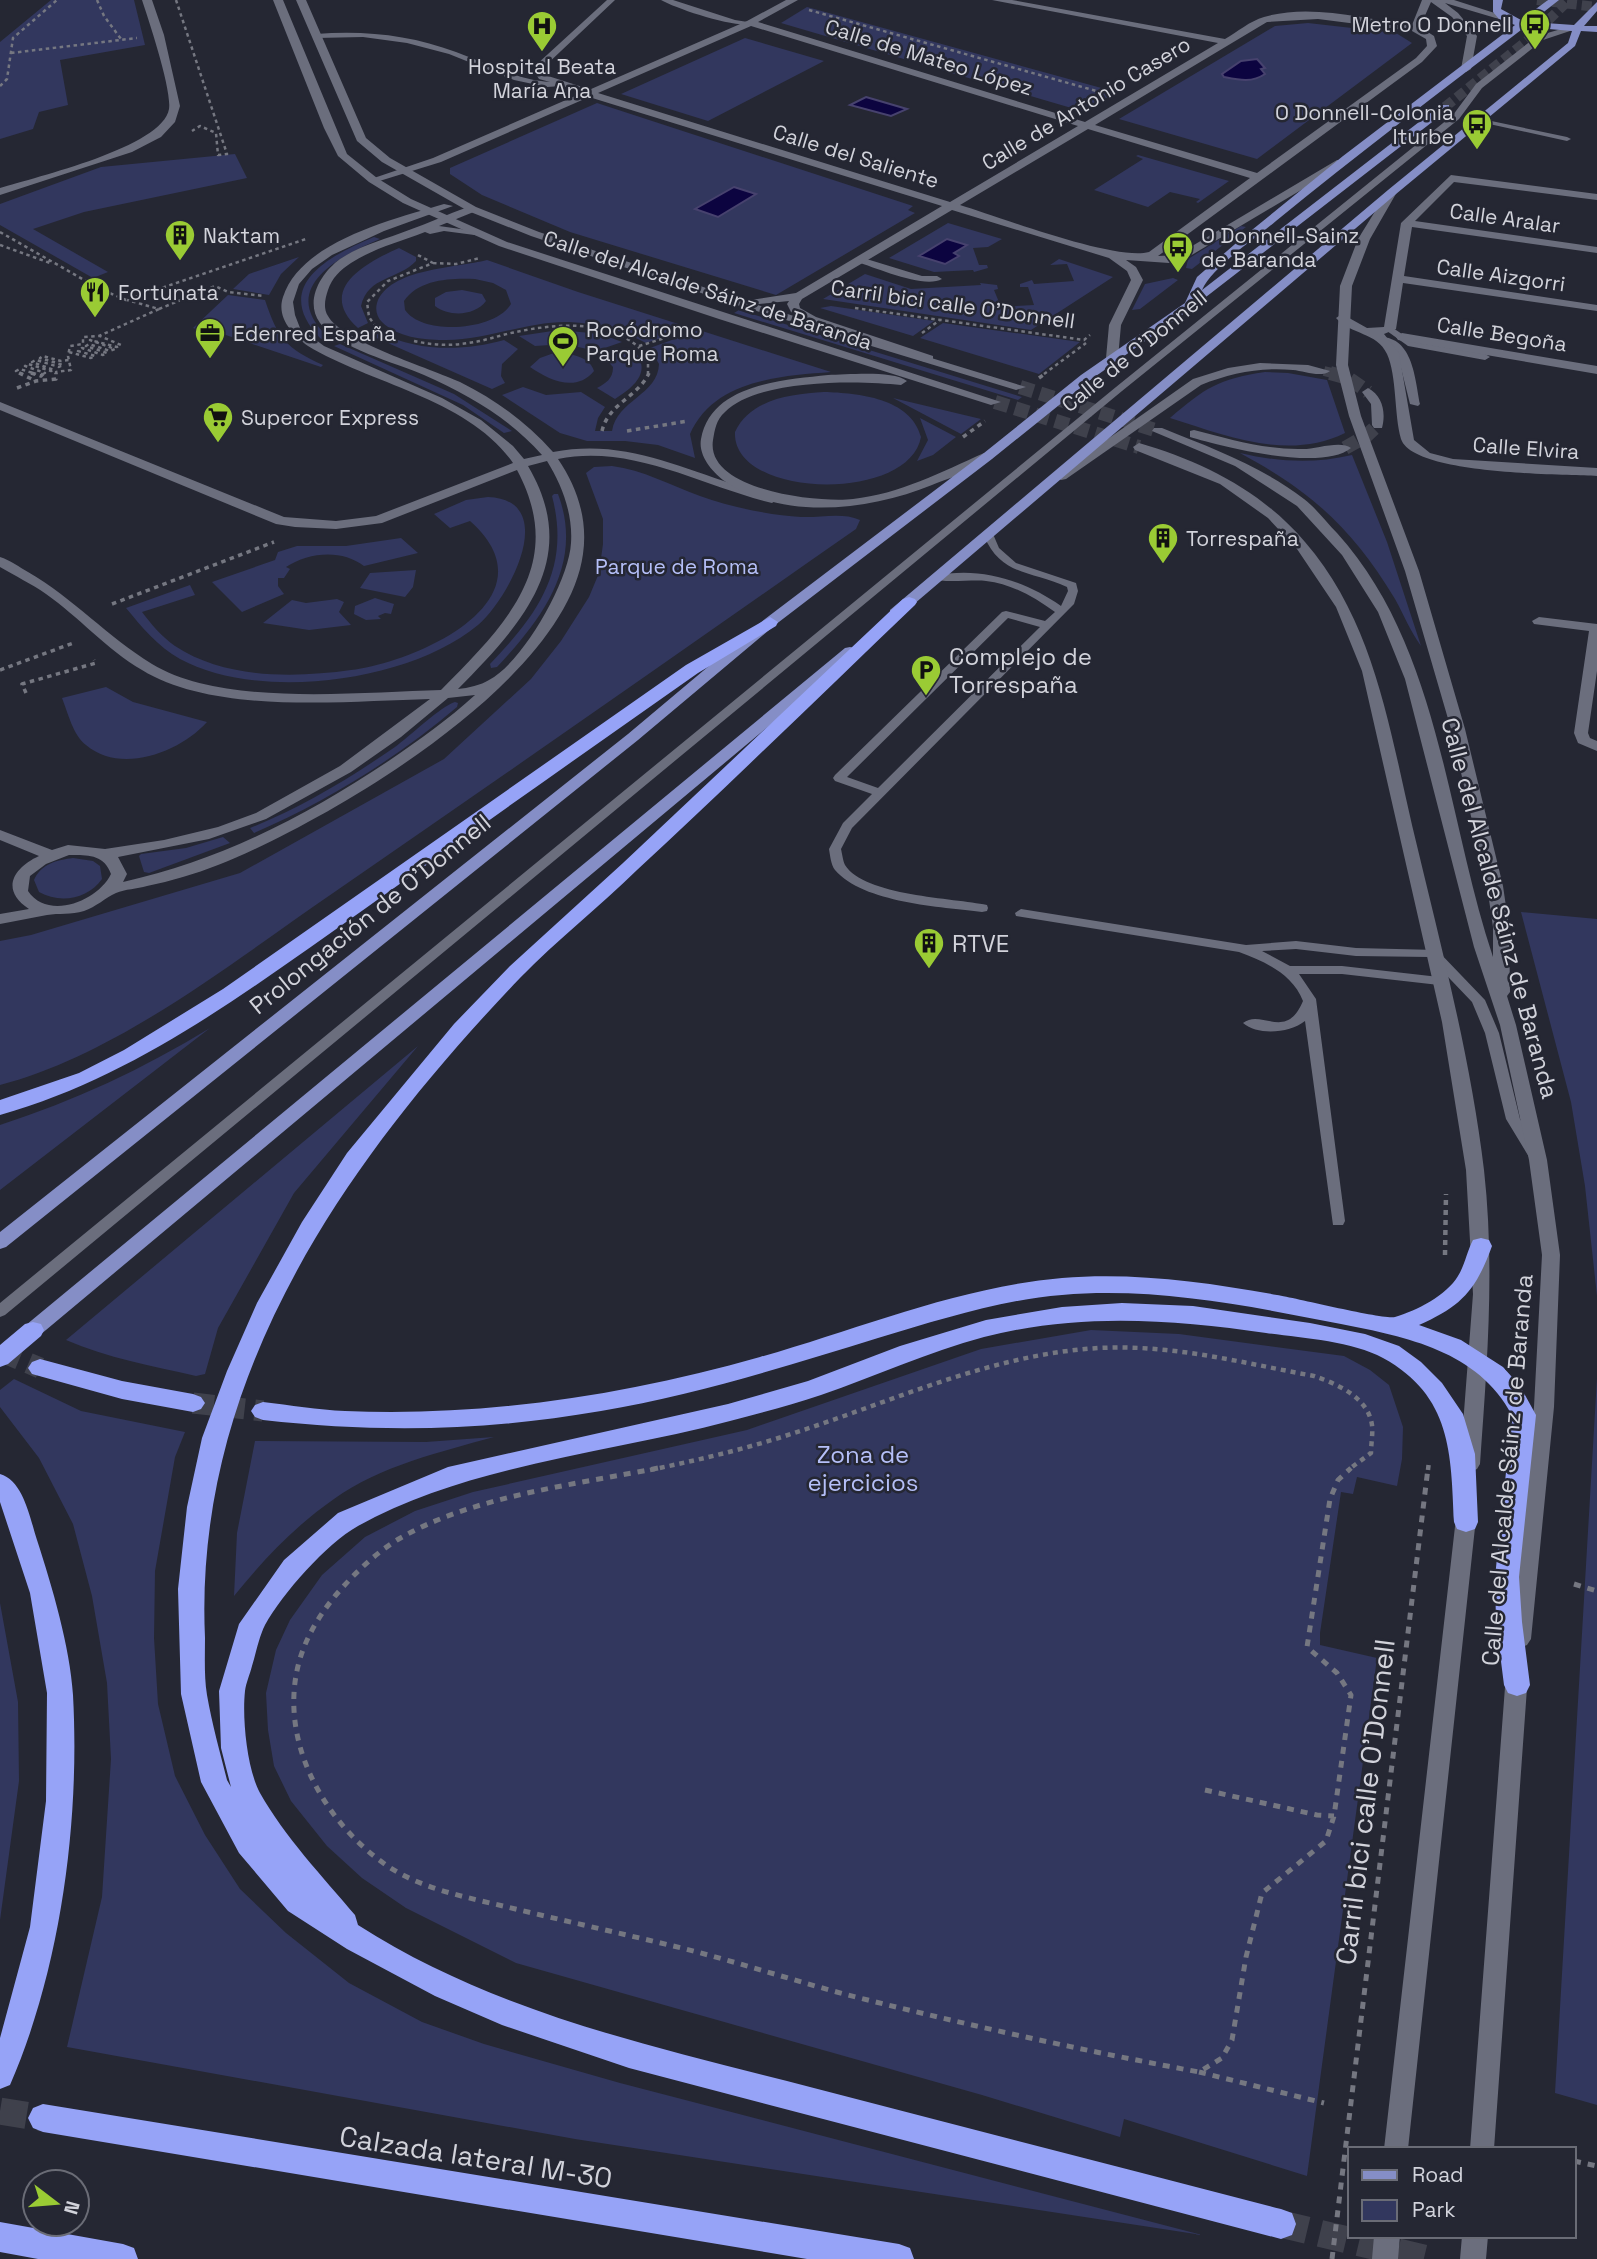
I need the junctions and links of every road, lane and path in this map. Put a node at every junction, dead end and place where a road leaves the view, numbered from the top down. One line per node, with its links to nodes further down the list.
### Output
1 (57, 0): 28 (path)
2 (97, 0): 26 (path)
3 (147, 0): 24 (street)
4 (176, 0): 37 (path)
5 (278, 0): 42 (street, Calle del Alcalde Sáinz de Baranda)
6 (301, 0): 25 (street, Calle del Alcalde Sáinz de Baranda)
7 (611, 0): 30 (lane)
8 (666, 0): 19 (lane)
9 (793, 0): 19 (street)
10 (997, 0): 27 (street)
11 (1427, 0): 22 (street)
12 (1434, 0): 29 (street)
13 (1444, 0): 18 (street)
14 (1498, 0): 18 (main road)
15 (1554, 0): 20 (main road, Calle de O'Donnell)
16 (1597, 5): 21 (main road, Calle de O'Donnell)
17 (805, 9): 33 (path)
18 (1499, 16): 20 (main road)
19 (750, 23): 32 (street); 36 (street, Calle de Mateo López)
20 (1524, 24): 21 (main road); 29 (main road, Calle de O'Donnell)
21 (1578, 27): 23 (main road); 35 (main road, Calle de O'Donnell); 155 (lane, Calle de O'Donnell)
22 (1415, 28): 27 (street, Calle de Antonio Casero); 41 (street)
23 (1597, 29)
24 (159, 35): 26 (path); 43 (street)
25 (316, 36): 30 (lane); 40 (street, Calle del Alcalde Sáinz de Baranda)
26 (121, 40): 28 (path)
27 (1226, 42): 36 (street, Calle de Antonio Casero)
28 (11, 53): 31 (path)
29 (1466, 69): 39 (main road, Calle de O'Donnell)
30 (561, 83): 32 (lane)
31 (0, 86)
32 (591, 93): 40 (street); 48 (street, Calle del Saliente)
33 (1111, 96)
34 (1445, 107): 72 (main road, Calle de O'Donnell)
35 (1480, 120): 38 (lane); 44 (main road, Calle de O'Donnell)
36 (1086, 125): 41 (street, Calle de Mateo López); 48 (street, Calle de Antonio Casero)
37 (216, 133)
38 (1567, 139)
39 (1347, 158): 63 (street, Calle de O'Donnell); 72 (main road, Calle de O'Donnell)
40 (404, 171): 42 (street); 47 (street, Calle del Alcalde Sáinz de Baranda)
41 (1257, 177): 63 (street)
42 (373, 180): 46 (street, Calle del Alcalde Sáinz de Baranda)
43 (0, 192)
44 (1392, 192): 75 (street, Calle de O'Donnell); 112 (main road, Calle de O'Donnell)
45 (1597, 197): 53 (street)
46 (407, 201): 50 (street, Calle del Alcalde Sáinz de Baranda); 52 (street)
47 (460, 202): 49 (street, Calle del Alcalde Sáinz de Baranda); 50 (street)
48 (952, 206): 62 (street, Calle del Saliente); 64 (street, Calle de Antonio Casero)
49 (472, 209): 51 (street); 71 (street, Calle del Alcalde Sáinz de Baranda)
50 (428, 213): 51 (street, Calle del Alcalde Sáinz de Baranda); 52 (street)
51 (444, 220): 55 (street); 56 (street, Calle del Alcalde Sáinz de Baranda)
52 (400, 222): 110 (street)
53 (1412, 224): 59 (street, Calle Aralar); 68 (street)
54 (0, 232): 66 (path)
55 (410, 234): 56 (street); 109 (street)
56 (478, 234): 113 (street, Calle del Alcalde Sáinz de Baranda)
57 (306, 239): 70 (path)
58 (0, 245): 66 (path)
59 (1597, 250)
60 (412, 251): 65 (path)
61 (489, 255): 65 (path)
62 (1111, 256): 63 (street, Calle de O'Donnell); 89 (street, Calle de O'Donnell)
63 (1138, 258)
64 (860, 260): 67 (lane); 69 (street, Calle de Antonio Casero)
65 (433, 263): 79 (path)
66 (60, 266): 70 (path)
67 (937, 279)
68 (1404, 280): 74 (street, Calle Aizgorri); 81 (street)
69 (797, 297): 71 (street, Calle de Antonio Casero); 91 (street)
70 (126, 300): 82 (path)
71 (744, 304): 91 (street, Calle del Alcalde Sáinz de Baranda)
72 (1189, 305): 89 (main road, Calle de O'Donnell)
73 (855, 308): 76 (path, Carril bici calle O'Donnell)
74 (1597, 308)
75 (1342, 318): 81 (street); 146 (street, Calle de O'Donnell)
76 (940, 320): 78 (path, Carril bici calle O'Donnell); 80 (path)
77 (698, 327): 86 (path)
78 (1091, 328)
79 (369, 330)
80 (921, 333)
81 (1383, 334): 83 (lane); 98 (lane); 111 (street, Calle Elvira)
82 (99, 336): 87 (path); 87 (path)
83 (1405, 338): 88 (lane); 92 (street, Calle Begoña)
84 (407, 340): 86 (path)
85 (1086, 343): 95 (path)
86 (638, 346): 104 (path)
87 (69, 352): 90 (path)
88 (1485, 357)
89 (1112, 358): 108 (main road, Calle de O'Donnell)
90 (69, 360): 94 (path); 94 (path)
91 (936, 362): 95 (street, Calle del Alcalde Sáinz de Baranda)
92 (1597, 370)
93 (1324, 371): 112 (street)
94 (36, 381): 96 (path)
95 (1028, 383)
96 (13, 390)
97 (1368, 392): 102 (street)
98 (1415, 404)
99 (0, 406): 110 (street)
100 (990, 418): 105 (path)
101 (698, 419): 103 (path)
102 (1378, 425)
103 (616, 433)
104 (603, 436)
105 (963, 437)
106 (1139, 447): 142 (street, Calle del Alcalde Sáinz de Baranda)
107 (1345, 448): 146 (street, Calle del Alcalde Sáinz de Baranda)
108 (988, 456): 113 (street); 122 (main road, Calle de O'Donnell)
109 (551, 458): 110 (street); 113 (street); 128 (street)
110 (521, 466): 130 (street)
111 (1597, 472)
112 (1055, 480): 114 (main road, Calle de O'Donnell)
113 (780, 500)
114 (989, 536): 117 (main road, Calle de O'Donnell); 120 (lane)
115 (278, 541): 119 (path)
116 (0, 561): 130 (street)
117 (938, 578): 118 (main road, Calle de O'Donnell); 120 (lane)
118 (909, 602): 157 (main road, Calle de O'Donnell); 171 (highway)
119 (112, 604)
120 (1060, 610): 123 (lane)
121 (1539, 621): 124 (street)
122 (770, 622): 148 (highway); 152 (main road, Prolongación de O'Donnell)
123 (1046, 625): 132 (lane); 132 (lane)
124 (1597, 628): 131 (street)
125 (84, 650): 127 (path)
126 (92, 658): 129 (path)
127 (0, 670)
128 (500, 679): 130 (street); 136 (street)
129 (26, 693)
130 (444, 694): 135 (street)
131 (1597, 747)
132 (881, 793): 137 (lane)
133 (0, 835): 134 (street)
134 (49, 854): 135 (street); 138 (street)
135 (105, 854): 136 (street)
136 (112, 889): 138 (street)
137 (982, 908)
138 (52, 909): 140 (street)
139 (1021, 914): 141 (lane)
140 (0, 919)
141 (1241, 948): 142 (lane); 143 (lane)
142 (1432, 953): 144 (street, Calle del Alcalde Sáinz de Baranda); 149 (lane)
143 (1288, 970): 144 (lane); 145 (lane)
144 (1439, 981): 153 (street, Calle del Alcalde Sáinz de Baranda)
145 (1310, 999): 147 (lane); 151 (lane)
146 (1502, 1002): 149 (street, Calle del Alcalde Sáinz de Baranda)
147 (1250, 1023)
148 (0, 1108)
149 (1538, 1160): 168 (street, Calle del Alcalde Sáinz de Baranda)
150 (1446, 1188): 154 (path)
151 (1338, 1221)
152 (0, 1242)
153 (1482, 1246): 156 (highway); 159 (street, Calle del Alcalde Sáinz de Baranda)
154 (1445, 1259)
155 (0, 1311)
156 (1394, 1326): 159 (highway); 162 (highway)
157 (33, 1330): 158 (highway)
158 (0, 1357)
159 (1477, 1359): 165 (street, Calle del Alcalde Sáinz de Baranda); 168 (highway)
160 (40, 1368): 161 (highway)
161 (193, 1403)
162 (263, 1411)
163 (1430, 1453): 186 (path, Carril bici calle O'Donnell)
164 (0, 1483): 173 (highway)
165 (1466, 1522): 171 (highway); 176 (street, Calle del Alcalde Sáinz de Baranda)
166 (1574, 1584): 167 (path)
167 (1597, 1591)
168 (1517, 1685): 177 (street, Calle del Alcalde Sáinz de Baranda)
169 (1205, 1790): 170 (path)
170 (1334, 1816): 172 (path); 172 (path)
171 (357, 1940): 180 (highway)
172 (1199, 2072): 174 (path)
173 (0, 2075)
174 (1324, 2103)
175 (43, 2118): 185 (highway, Calzada lateral M-30)
176 (1396, 2147)
177 (1482, 2147)
178 (1576, 2161): 179 (path)
179 (1597, 2166)
180 (1280, 2224)
181 (0, 2237): 184 (highway)
182 (1387, 2238): 187 (street)
183 (1475, 2238): 188 (street)
184 (123, 2259)
185 (899, 2259)
186 (1332, 2259)
187 (1385, 2259)
188 (1473, 2259)

